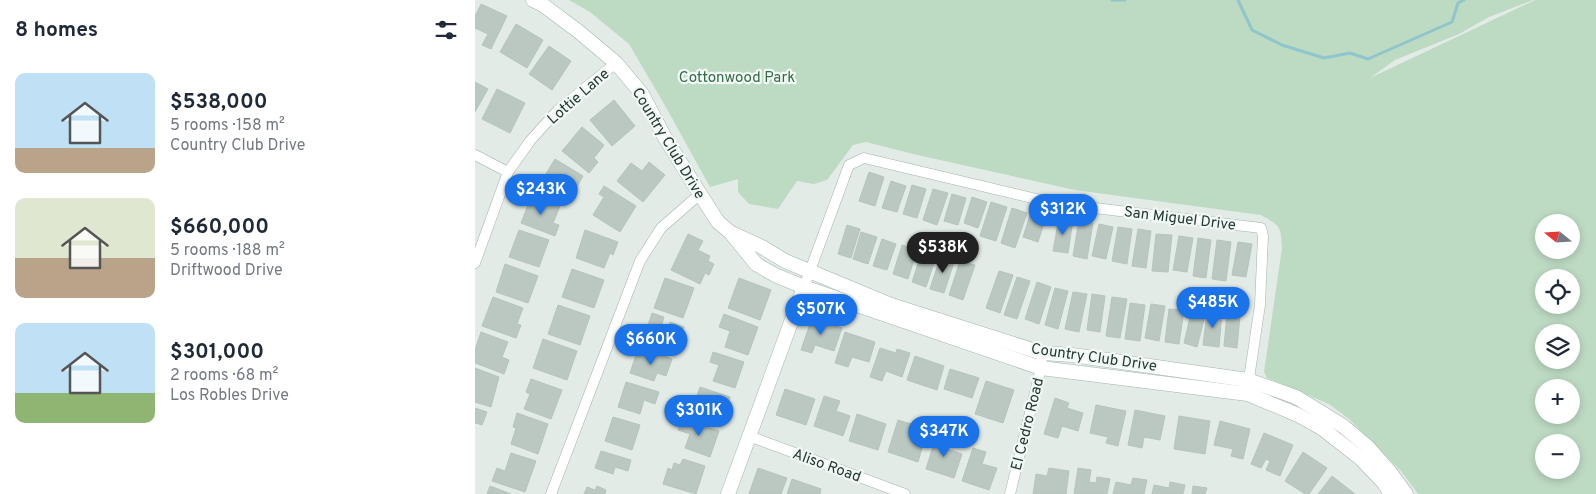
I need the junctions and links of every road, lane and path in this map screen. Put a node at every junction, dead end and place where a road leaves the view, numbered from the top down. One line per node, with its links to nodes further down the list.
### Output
1 (533, 0): 2 (street, Country Club Drive)
2 (616, 63): 4 (street, Lottie Lane); 5 (street, Country Club Drive)
3 (475, 155): 4 (street)
4 (509, 172): 7 (street, Lottie Lane)
5 (700, 194): 6 (street, Country Club Drive); 14 (street)
6 (731, 233): 8 (street, Country Club Drive); 9 (street, Country Club Drive)
7 (475, 264)
8 (810, 271): 9 (street); 10 (street, Country Club Drive); 12 (street, San Miguel Drive)
9 (804, 287): 11 (street, Country Club Drive); 13 (street)
10 (1042, 353): 11 (street, El Cedro Road); 12 (street, Country Club Drive)
11 (1041, 368): 12 (street, Country Club Drive); 17 (street, El Cedro Road)
12 (1248, 387): 18 (street, Country Club Drive); 19 (street, Country Club Drive)
13 (749, 436): 15 (street); 16 (street, Aliso Road)
14 (551, 494)
15 (728, 494)
16 (905, 494)
17 (1010, 494)
18 (1391, 494)
19 (1406, 494)

